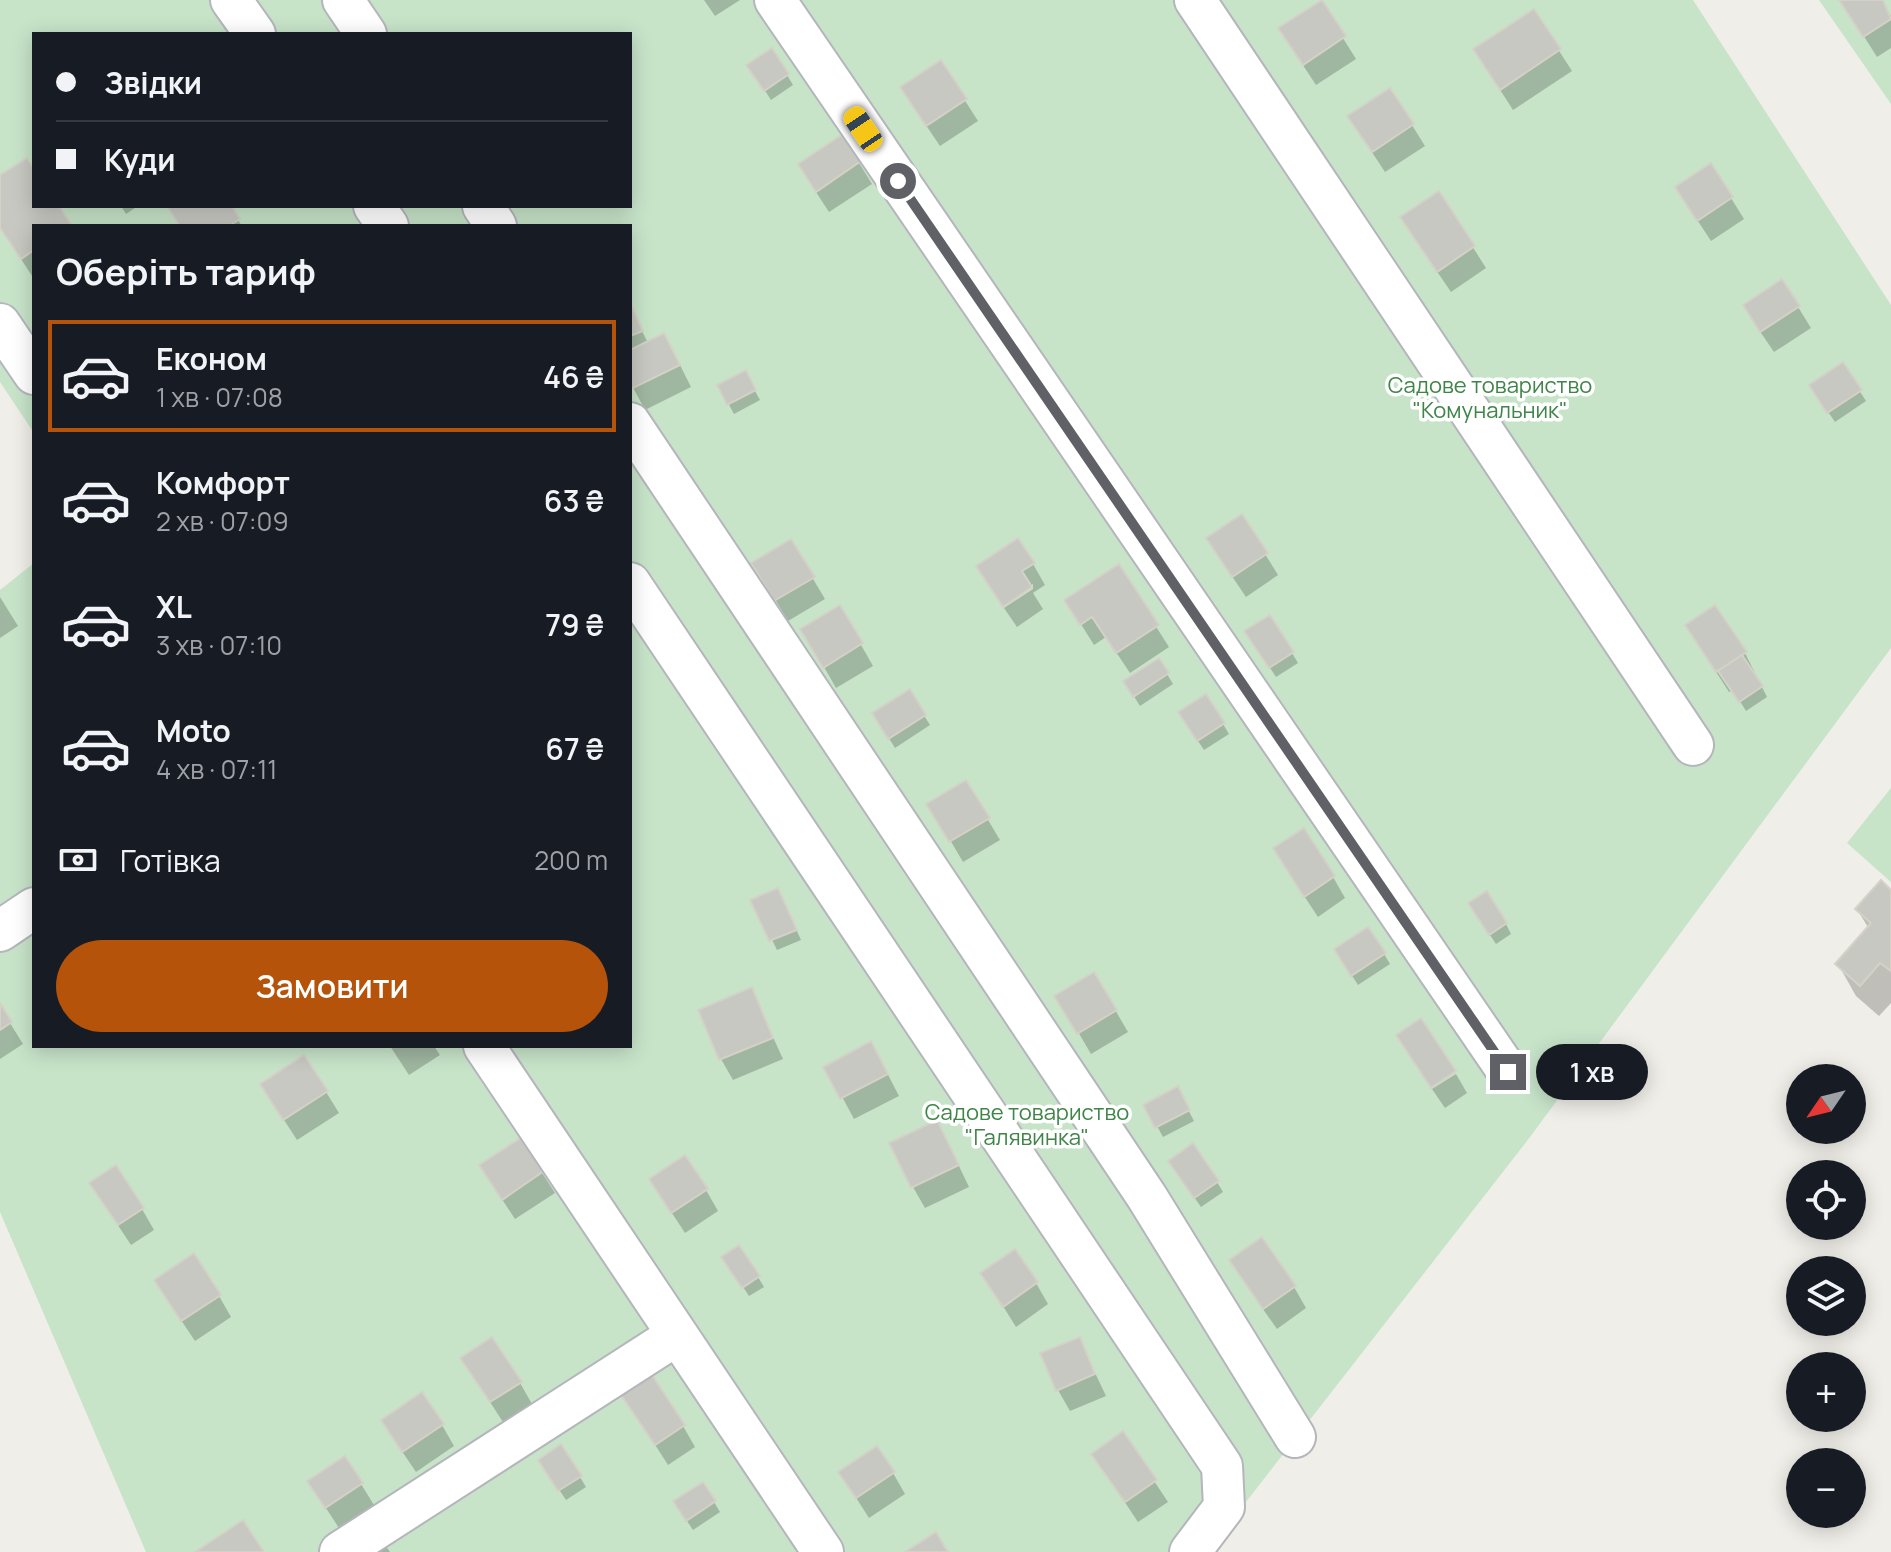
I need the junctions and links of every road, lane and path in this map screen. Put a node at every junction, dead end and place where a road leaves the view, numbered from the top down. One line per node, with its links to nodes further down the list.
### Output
1 (231, 0): 5 (street)
2 (343, 0): 6 (street)
3 (775, 0): 15 (street)
4 (1195, 0): 11 (street)
5 (254, 32)
6 (365, 32)
7 (4, 338): 8 (street)
8 (32, 372)
9 (632, 426): 17 (street)
10 (632, 586): 20 (street)
11 (1693, 745)
12 (32, 909): 13 (street)
13 (0, 931)
14 (485, 1048): 16 (street)
15 (1508, 1072)
16 (677, 1335): 18 (street); 19 (street)
17 (1295, 1437)
18 (340, 1552)
19 (823, 1552)
20 (1190, 1552)

